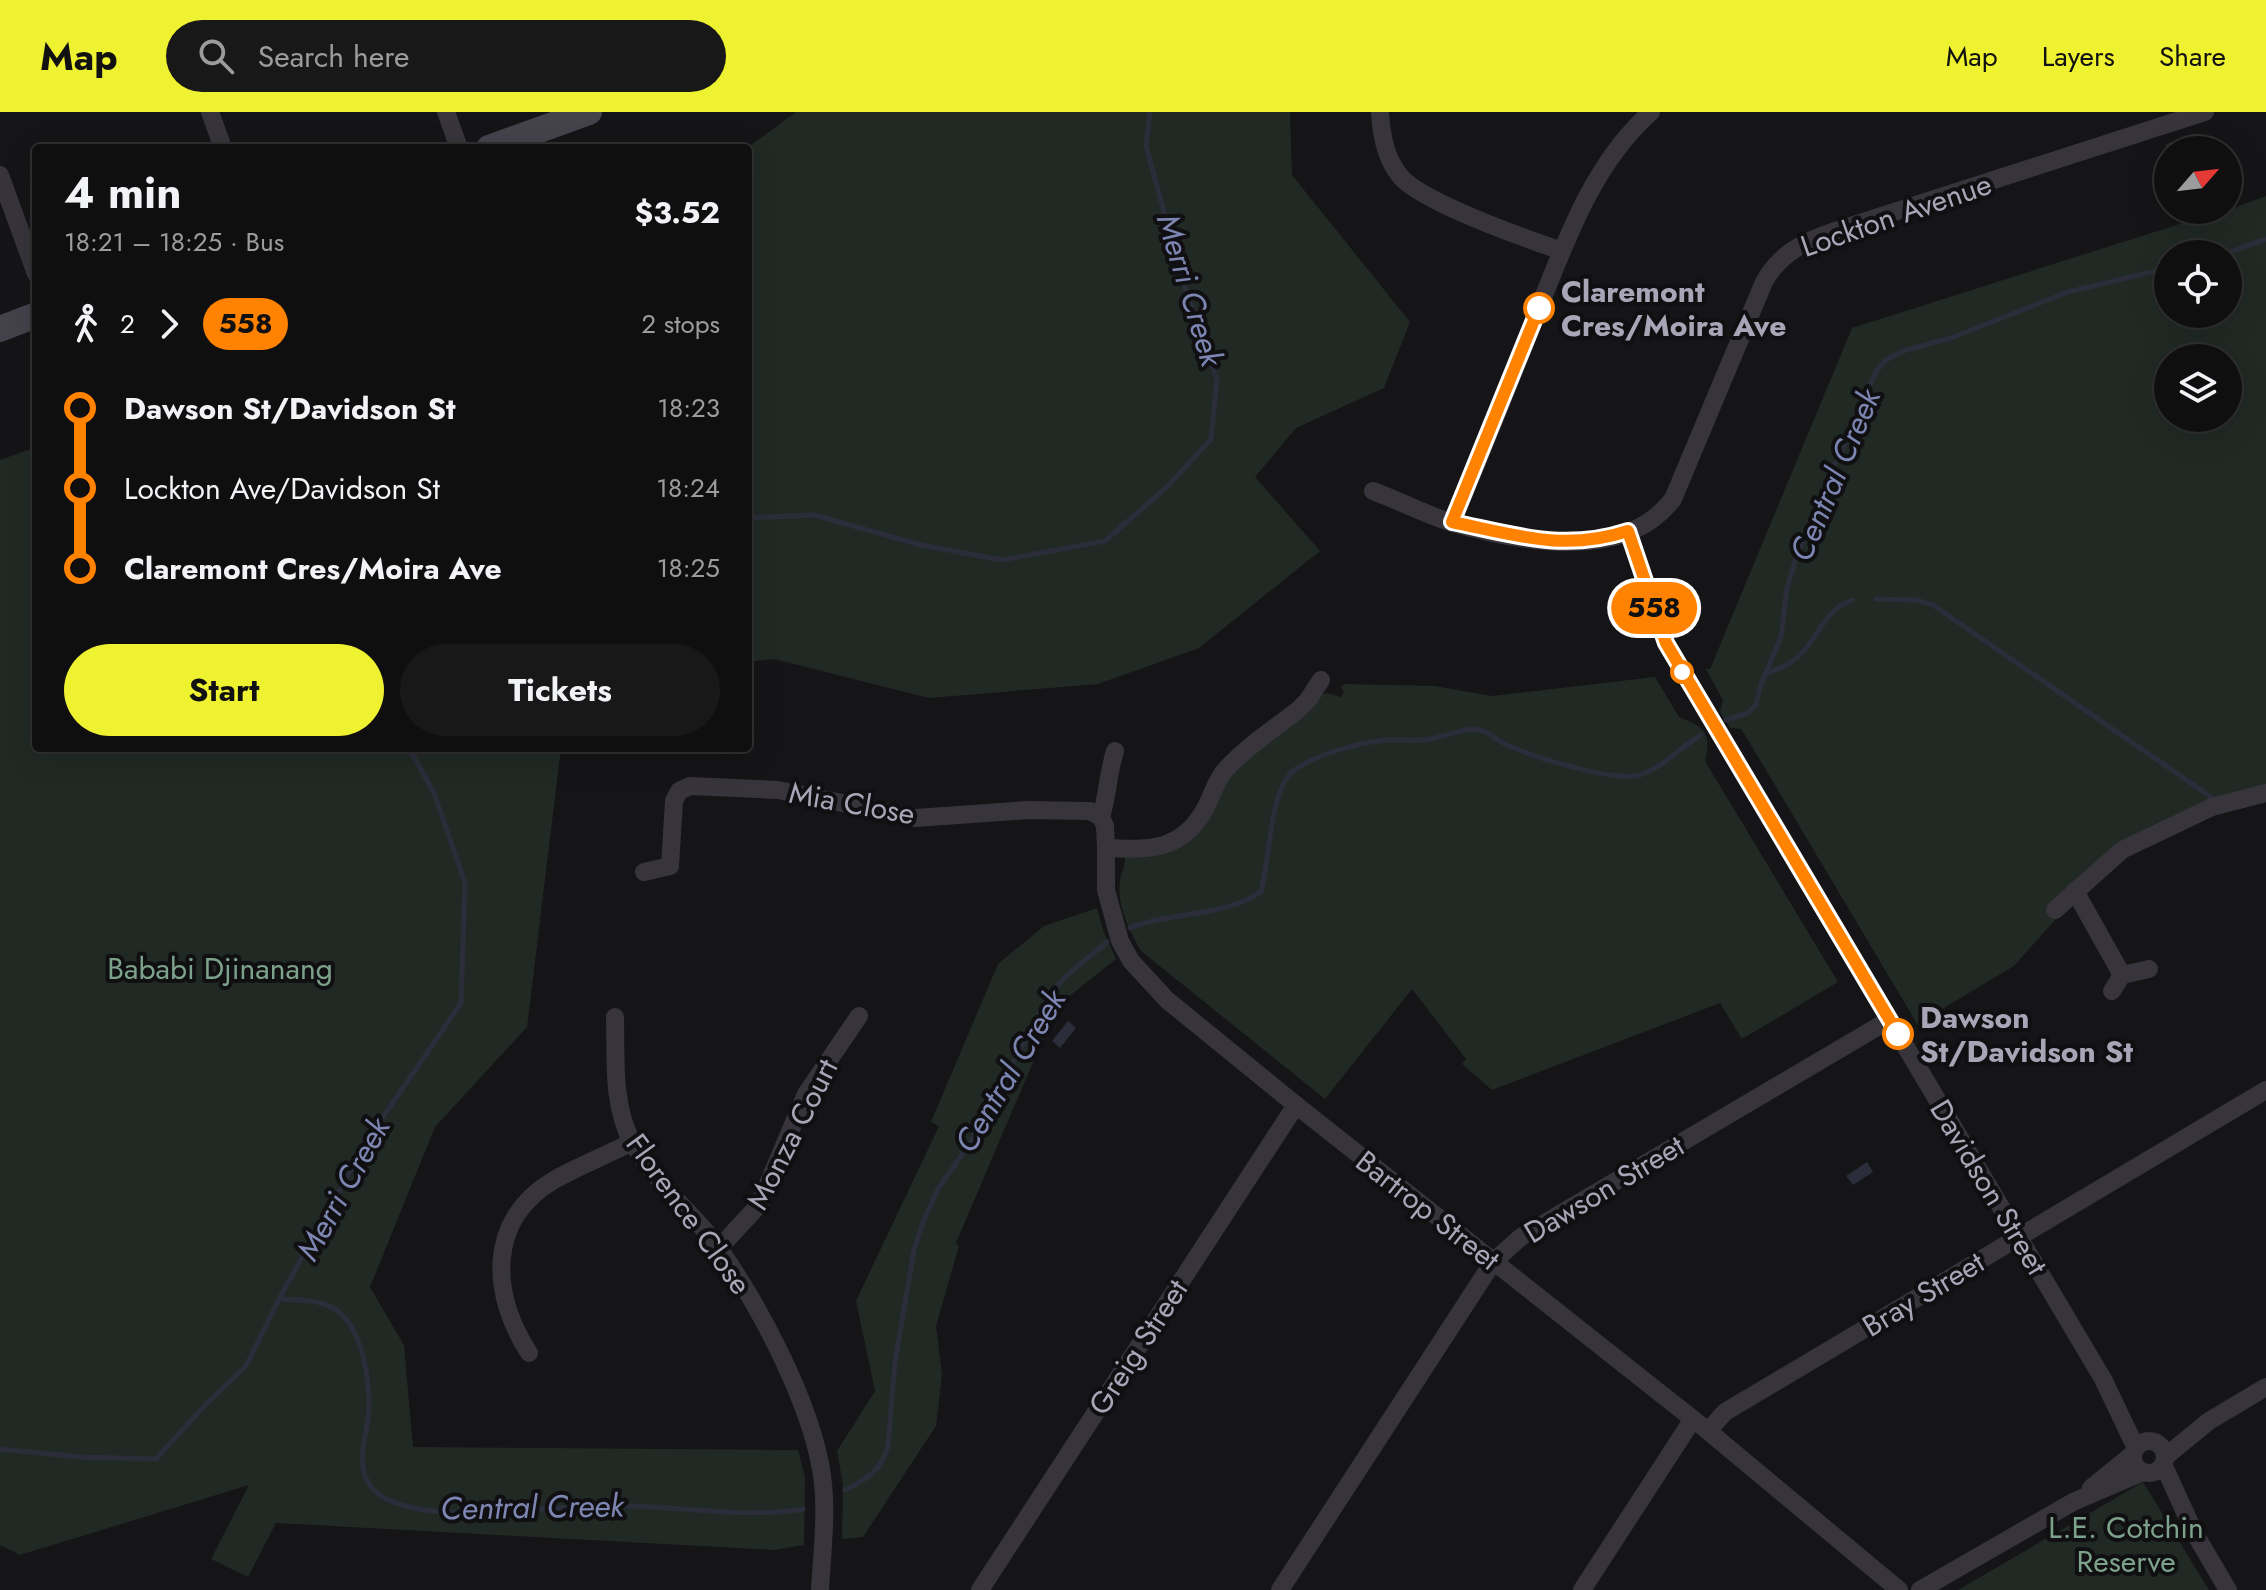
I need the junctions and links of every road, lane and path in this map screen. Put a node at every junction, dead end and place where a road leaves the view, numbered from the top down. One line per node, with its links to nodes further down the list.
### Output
1 (210, 112): 7 (street)
2 (446, 112): 8 (street)
3 (589, 112): 9 (street)
4 (1380, 112): 11 (street)
5 (1651, 112): 11 (street)
6 (2205, 112): 17 (street, Lockton Avenue)
7 (222, 144)
8 (458, 144)
9 (500, 144)
10 (0, 175): 12 (street)
11 (1562, 251): 16 (street)
12 (32, 263)
13 (32, 317): 14 (street)
14 (0, 329)
15 (1373, 491): 16 (street, Lockton Avenue)
16 (1452, 522): 17 (street, Lockton Avenue)
17 (1628, 531): 31 (street, Davidson Street)
18 (1321, 680): 22 (street)
19 (1115, 751): 21 (street, Bartrop Street)
20 (2266, 793): 24 (street)
21 (1101, 817): 22 (street, Bartrop Street); 23 (street, Mia Close)
22 (1106, 848): 33 (street, Bartrop Street)
23 (644, 872)
24 (2075, 891): 25 (street); 27 (street)
25 (2055, 910)
26 (2149, 969): 27 (street)
27 (2122, 975): 28 (street)
28 (2112, 991)
29 (859, 1016): 36 (street, Monza Court)
30 (615, 1017): 34 (street, Florence Close)
31 (1889, 1020): 35 (street, Davidson Street); 37 (street, Dawson Street)
32 (2266, 1090): 35 (street, Bray Street)
33 (1296, 1105): 37 (street, Bartrop Street); 43 (street, Greig Street)
34 (632, 1142): 36 (street, Florence Close); 38 (street)
35 (2018, 1237): 40 (street, Bray Street); 41 (street, Davidson Street)
36 (719, 1248): 42 (street, Florence Close)
37 (1493, 1262): 40 (street, Bartrop Street); 44 (street, Dawson Street)
38 (529, 1353)
39 (2266, 1387): 41 (street)
40 (1701, 1425): 45 (street, Bray Street); 46 (street, Bartrop Street)
41 (2149, 1457): 47 (street); 48 (street, Davidson Street)
42 (820, 1590)
43 (980, 1590)
44 (1280, 1590)
45 (1582, 1590)
46 (1899, 1590)
47 (1920, 1590)
48 (2228, 1590)

